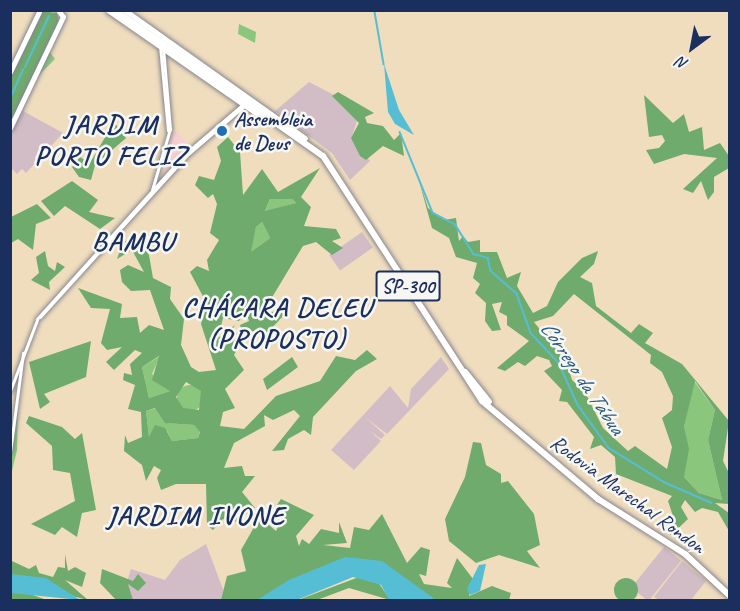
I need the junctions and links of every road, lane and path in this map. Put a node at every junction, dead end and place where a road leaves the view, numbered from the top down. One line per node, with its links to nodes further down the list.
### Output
1 (40, 10): 7 (main road)
2 (108, 10): 6 (main road)
3 (117, 10): 10 (highway, Rodovia Marechal Rondon / SP-300)
4 (125, 10): 10 (main road)
5 (57, 11): 9 (main road)
6 (161, 47): 8 (main road); 11 (street)
7 (10, 72)
8 (244, 104): 10 (main road); 11 (street)
9 (10, 128)
10 (304, 139): 15 (highway, Rodovia Marechal Rondon / SP-300); 16 (highway, Rodovia Marechal Rondon / SP-300)
11 (153, 191): 12 (street)
12 (23, 353): 13 (street); 14 (street)
13 (10, 391)
14 (10, 452)
15 (729, 591)
16 (729, 596)

